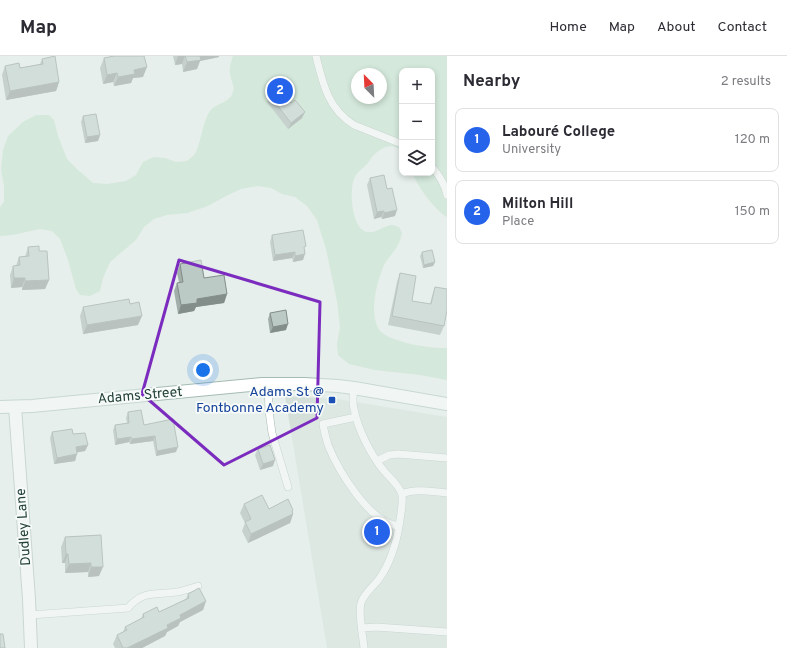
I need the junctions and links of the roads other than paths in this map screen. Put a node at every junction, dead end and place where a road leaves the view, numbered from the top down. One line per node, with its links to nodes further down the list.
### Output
1 (316, 56): 2 (lane)
2 (399, 143)
3 (435, 171): 4 (lane)
4 (447, 195)
5 (268, 385): 6 (main road, Adams Street); 9 (main road, Adams Street); 13 (lane)
6 (354, 388): 7 (main road, Adams Street); 10 (lane)
7 (447, 404)
8 (0, 407): 9 (main road, Adams Street)
9 (15, 407): 18 (main road, Dudley Lane)
10 (356, 417): 12 (lane); 16 (lane)
11 (447, 458): 12 (lane)
12 (377, 461): 15 (lane)
13 (288, 487)
14 (447, 493): 15 (lane)
15 (402, 494): 16 (lane)
16 (399, 526): 19 (lane)
17 (198, 586): 18 (lane)
18 (30, 615): 21 (main road, Dudley Lane)
19 (362, 628): 20 (lane); 22 (lane)
20 (447, 632)
21 (31, 648)
22 (364, 648)

